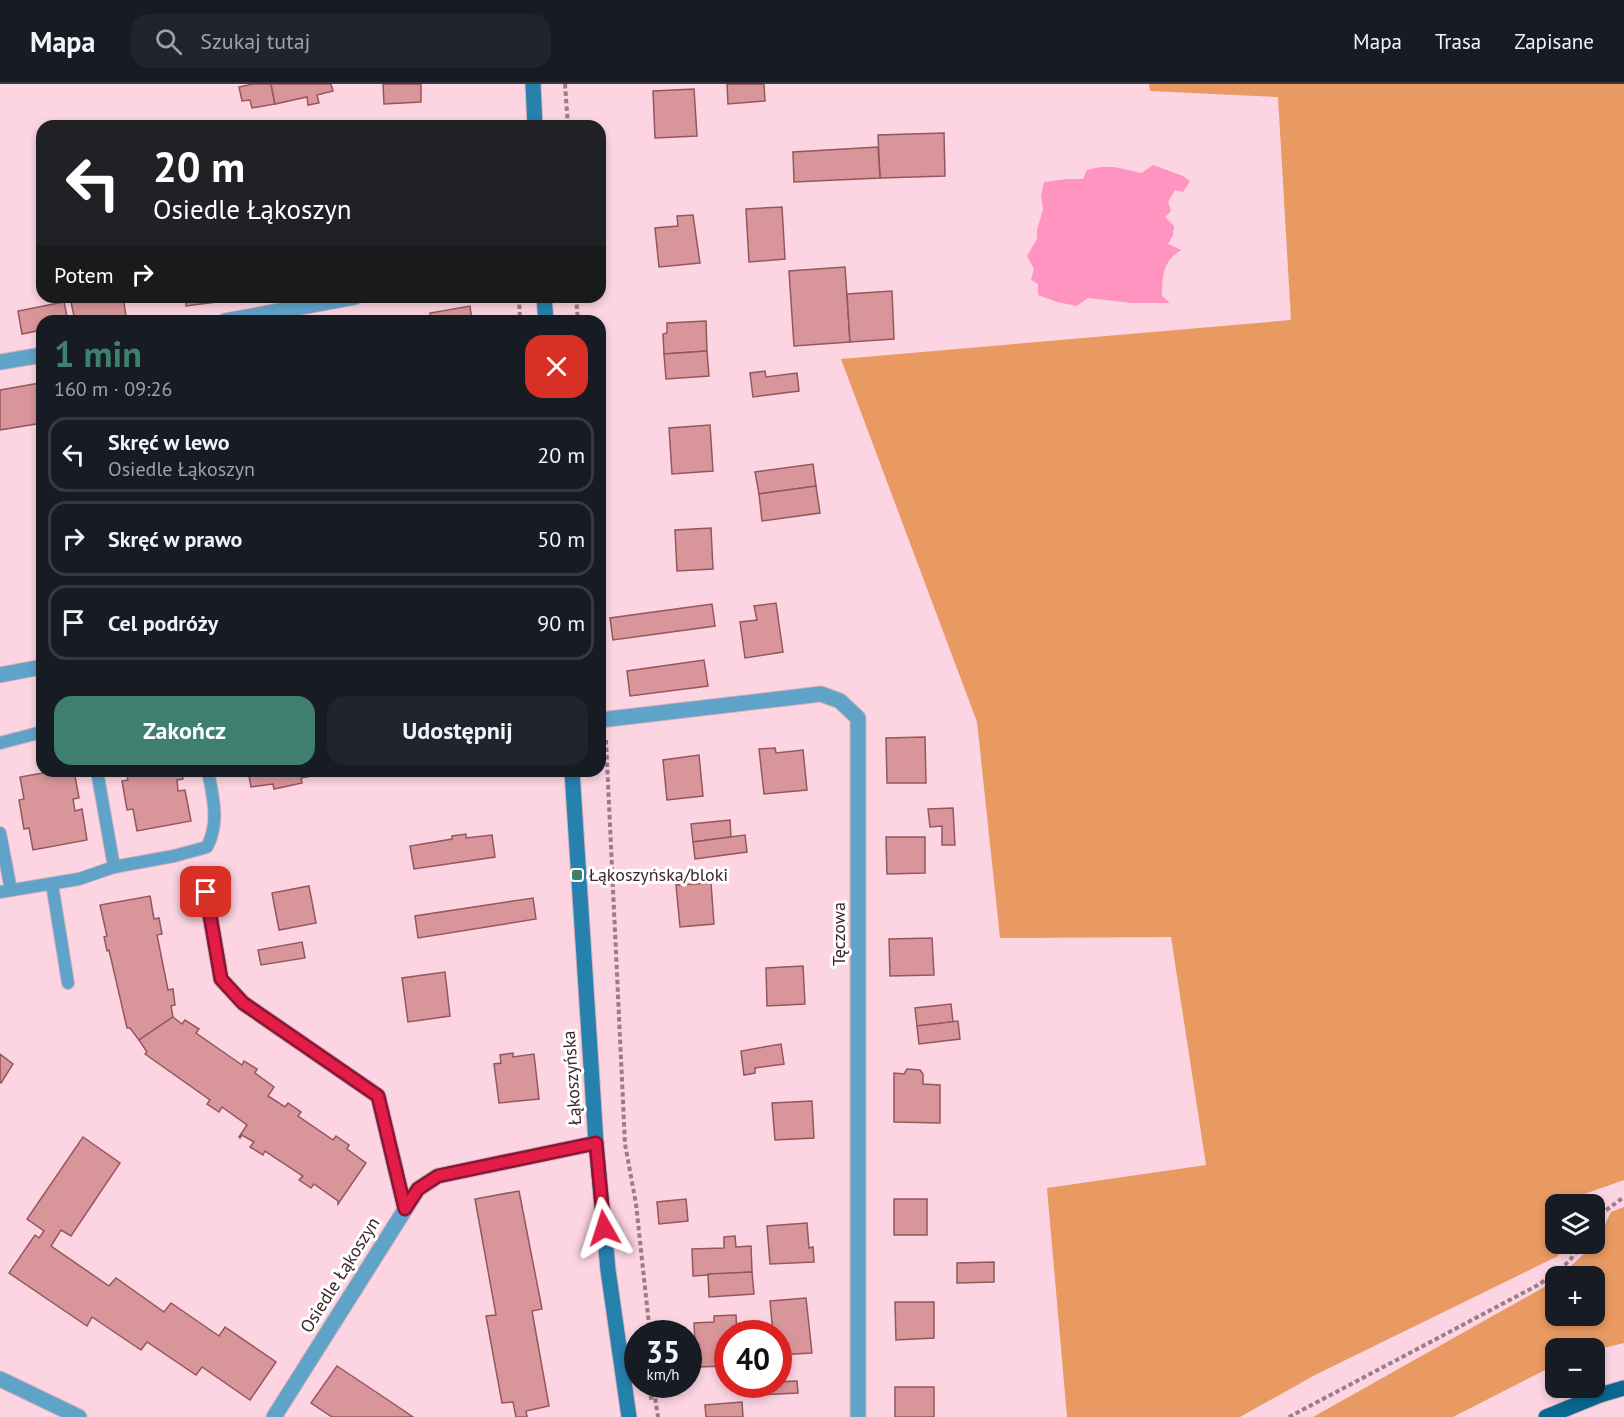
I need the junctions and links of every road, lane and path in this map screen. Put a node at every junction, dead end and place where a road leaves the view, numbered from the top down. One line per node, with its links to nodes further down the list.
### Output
1 (532, 84): 3 (street)
2 (565, 84): 4 (path)
3 (535, 120)
4 (568, 120)
5 (322, 303): 6 (street)
6 (258, 315)
7 (36, 355): 8 (street)
8 (0, 362)
9 (36, 668): 10 (street)
10 (0, 675)
11 (606, 719): 35 (street, Tęczowa)
12 (36, 734): 13 (lane)
13 (0, 743)
14 (98, 777): 19 (lane)
15 (209, 777): 19 (lane)
16 (572, 777): 24 (street, Łąkoszyńska)
17 (605, 777): 29 (path)
18 (0, 833): 21 (lane)
19 (114, 867): 20 (lane)
20 (52, 884): 21 (lane); 23 (lane)
21 (5, 891)
22 (206, 892): 26 (street)
23 (68, 983)
24 (596, 1143): 26 (street, Osiedle Łąkoszyn); 34 (street, Łąkoszyńska)
25 (1624, 1197): 27 (path)
26 (405, 1209): 33 (street, Osiedle Łąkoszyn)
27 (1605, 1211)
28 (1574, 1254): 36 (path)
29 (648, 1320)
30 (0, 1379): 32 (street)
31 (1624, 1388): 37 (main road)
32 (79, 1417)
33 (274, 1417)
34 (629, 1417)
35 (858, 1417)
36 (1289, 1417)
37 (1546, 1417)

